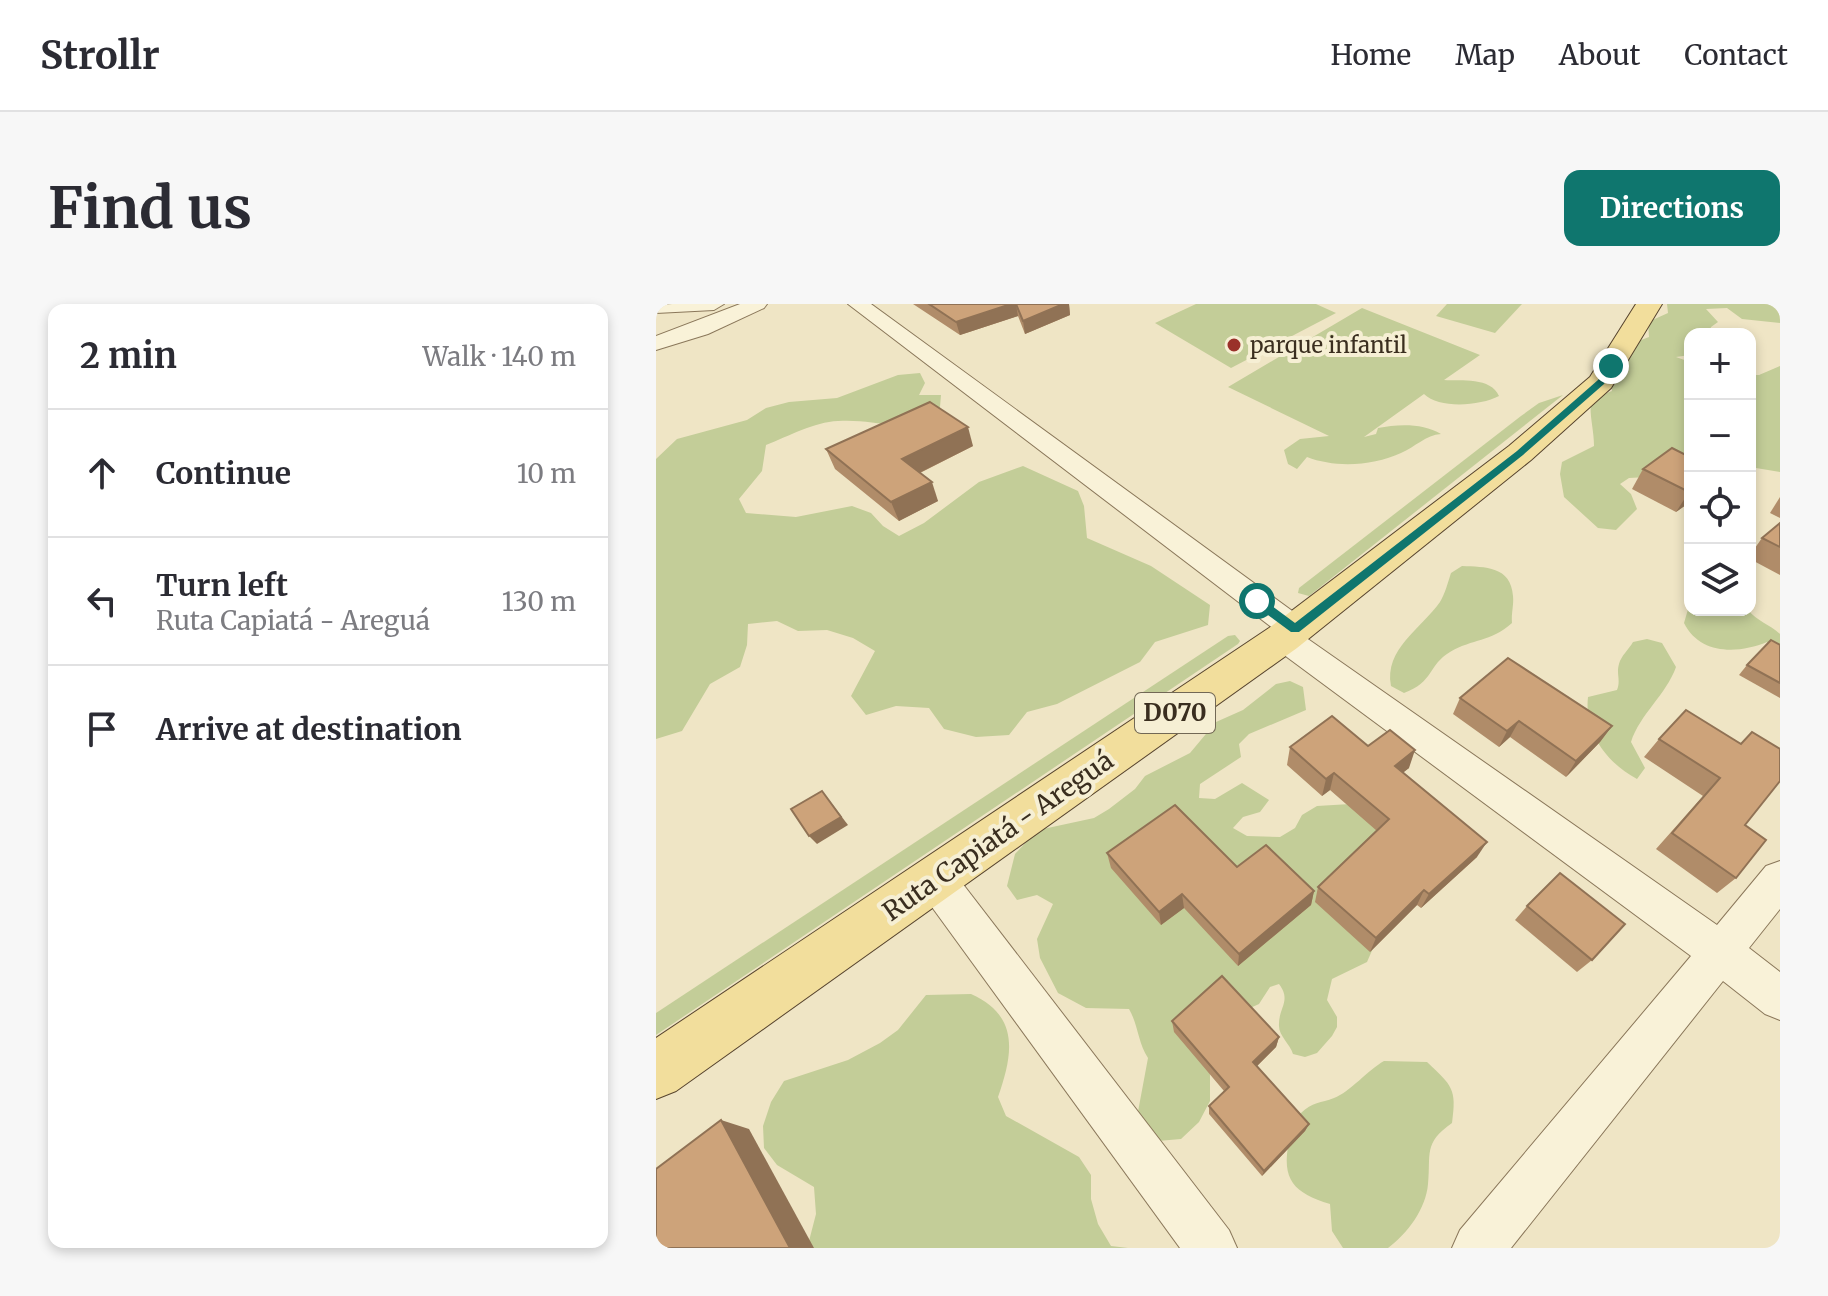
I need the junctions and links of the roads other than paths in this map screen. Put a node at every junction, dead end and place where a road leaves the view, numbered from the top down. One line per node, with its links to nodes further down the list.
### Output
1 (714, 304): 5 (street)
2 (757, 304): 6 (street)
3 (858, 304): 7 (street)
4 (1649, 304): 7 (main road, Ruta Capiatá - Areguá / D070)
5 (656, 307)
6 (656, 343)
7 (1289, 634): 8 (main road, Ruta Capiatá - Areguá / D070); 10 (street)
8 (935, 879): 12 (main road, Ruta Capiatá - Areguá / D070); 13 (street)
9 (1780, 879): 10 (street)
10 (1720, 952): 11 (street); 14 (street)
11 (1780, 999)
12 (656, 1071)
13 (1211, 1248)
14 (1478, 1248)

